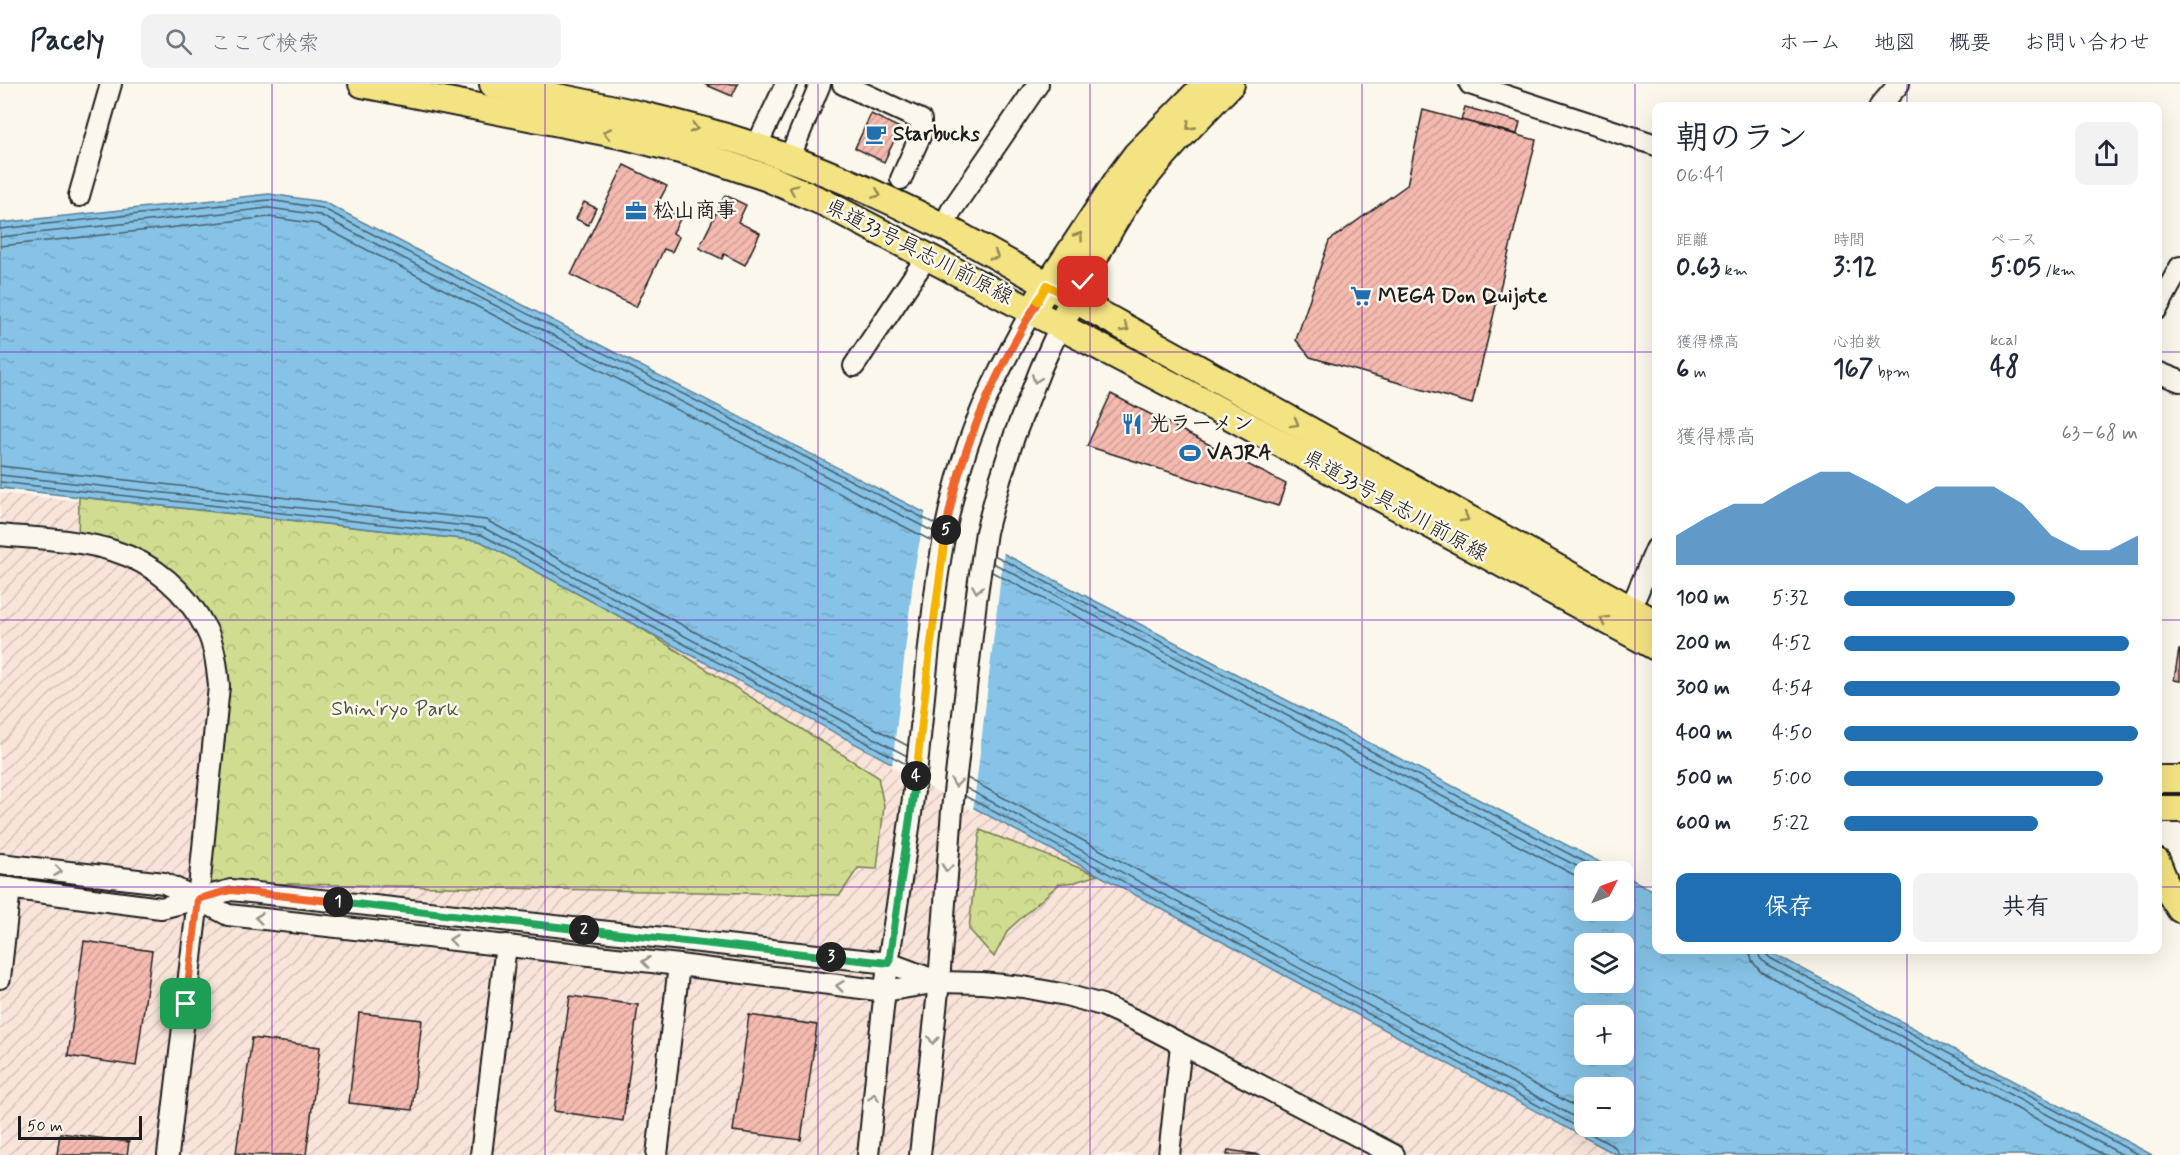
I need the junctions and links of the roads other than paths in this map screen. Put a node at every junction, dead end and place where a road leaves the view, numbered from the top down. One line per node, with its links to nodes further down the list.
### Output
1 (111, 84): 18 (street)
2 (362, 84): 20 (main road, 県道33号具志川前原線, one-way to 2)
3 (493, 84): 12 (main road, 県道33号具志川前原線)
4 (786, 84): 15 (street)
5 (843, 84): 17 (street)
6 (1038, 84): 19 (street)
7 (1206, 84): 22 (main road, one-way to 7)
8 (1231, 84): 23 (main road, one-way to 23)
9 (1470, 84): 14 (street)
10 (1899, 84): 13 (street)
11 (821, 87): 16 (street)
12 (535, 88): 15 (main road, 県道33号具志川前原線, one-way to 15)
13 (1883, 102)
14 (1652, 144)
15 (756, 147): 16 (main road, 県道33号具志川前原線)
16 (789, 159): 19 (main road, 県道33号具志川前原線, one-way to 19)
17 (901, 179)
18 (79, 196)
19 (944, 227): 22 (main road, 県道33号具志川前原線, one-way to 22)
20 (928, 255): 25 (main road, 県道33号具志川前原線); 27 (street)
21 (2180, 267): 24 (street)
22 (1047, 285): 23 (main road, 県道33号具志川前原線); 25 (main road)
23 (1074, 300): 26 (main road); 32 (main road, 県道33号具志川前原線, one-way to 32)
24 (2162, 300)
25 (1032, 310): 26 (main road, 県道33号具志川前原線); 47 (street)
26 (1060, 326): 34 (main road, 県道33号具志川前原線, one-way to 26); 50 (street, one-way to 50)
27 (854, 366)
28 (2162, 374): 29 (street)
29 (2180, 381)
30 (0, 535): 42 (street)
31 (1652, 558): 32 (street)
32 (1630, 610): 33 (main road, 県道33号具志川前原線)
33 (1652, 621)
34 (1652, 645)
35 (2162, 779): 36 (main road)
36 (2180, 779)
37 (2162, 809): 38 (main road)
38 (2180, 809)
39 (0, 864): 42 (street, one-way to 42)
40 (2162, 874): 44 (main road)
41 (5, 888): 42 (street); 49 (street)
42 (198, 899): 46 (street, one-way to 42); 47 (street); 53 (street)
43 (2162, 906): 45 (main road)
44 (2180, 909)
45 (2180, 915)
46 (506, 945): 48 (street, one-way to 46); 54 (street)
47 (889, 963): 50 (street); 51 (street)
48 (679, 965): 51 (street, one-way to 48); 55 (street)
49 (0, 978)
50 (939, 982): 51 (street); 52 (street); 57 (street, one-way to 57)
51 (885, 991): 56 (street, one-way to 51)
52 (1181, 1045): 58 (street); 59 (street)
53 (168, 1155)
54 (481, 1155)
55 (657, 1155)
56 (868, 1155)
57 (920, 1155)
58 (1169, 1155)
59 (1394, 1155)

